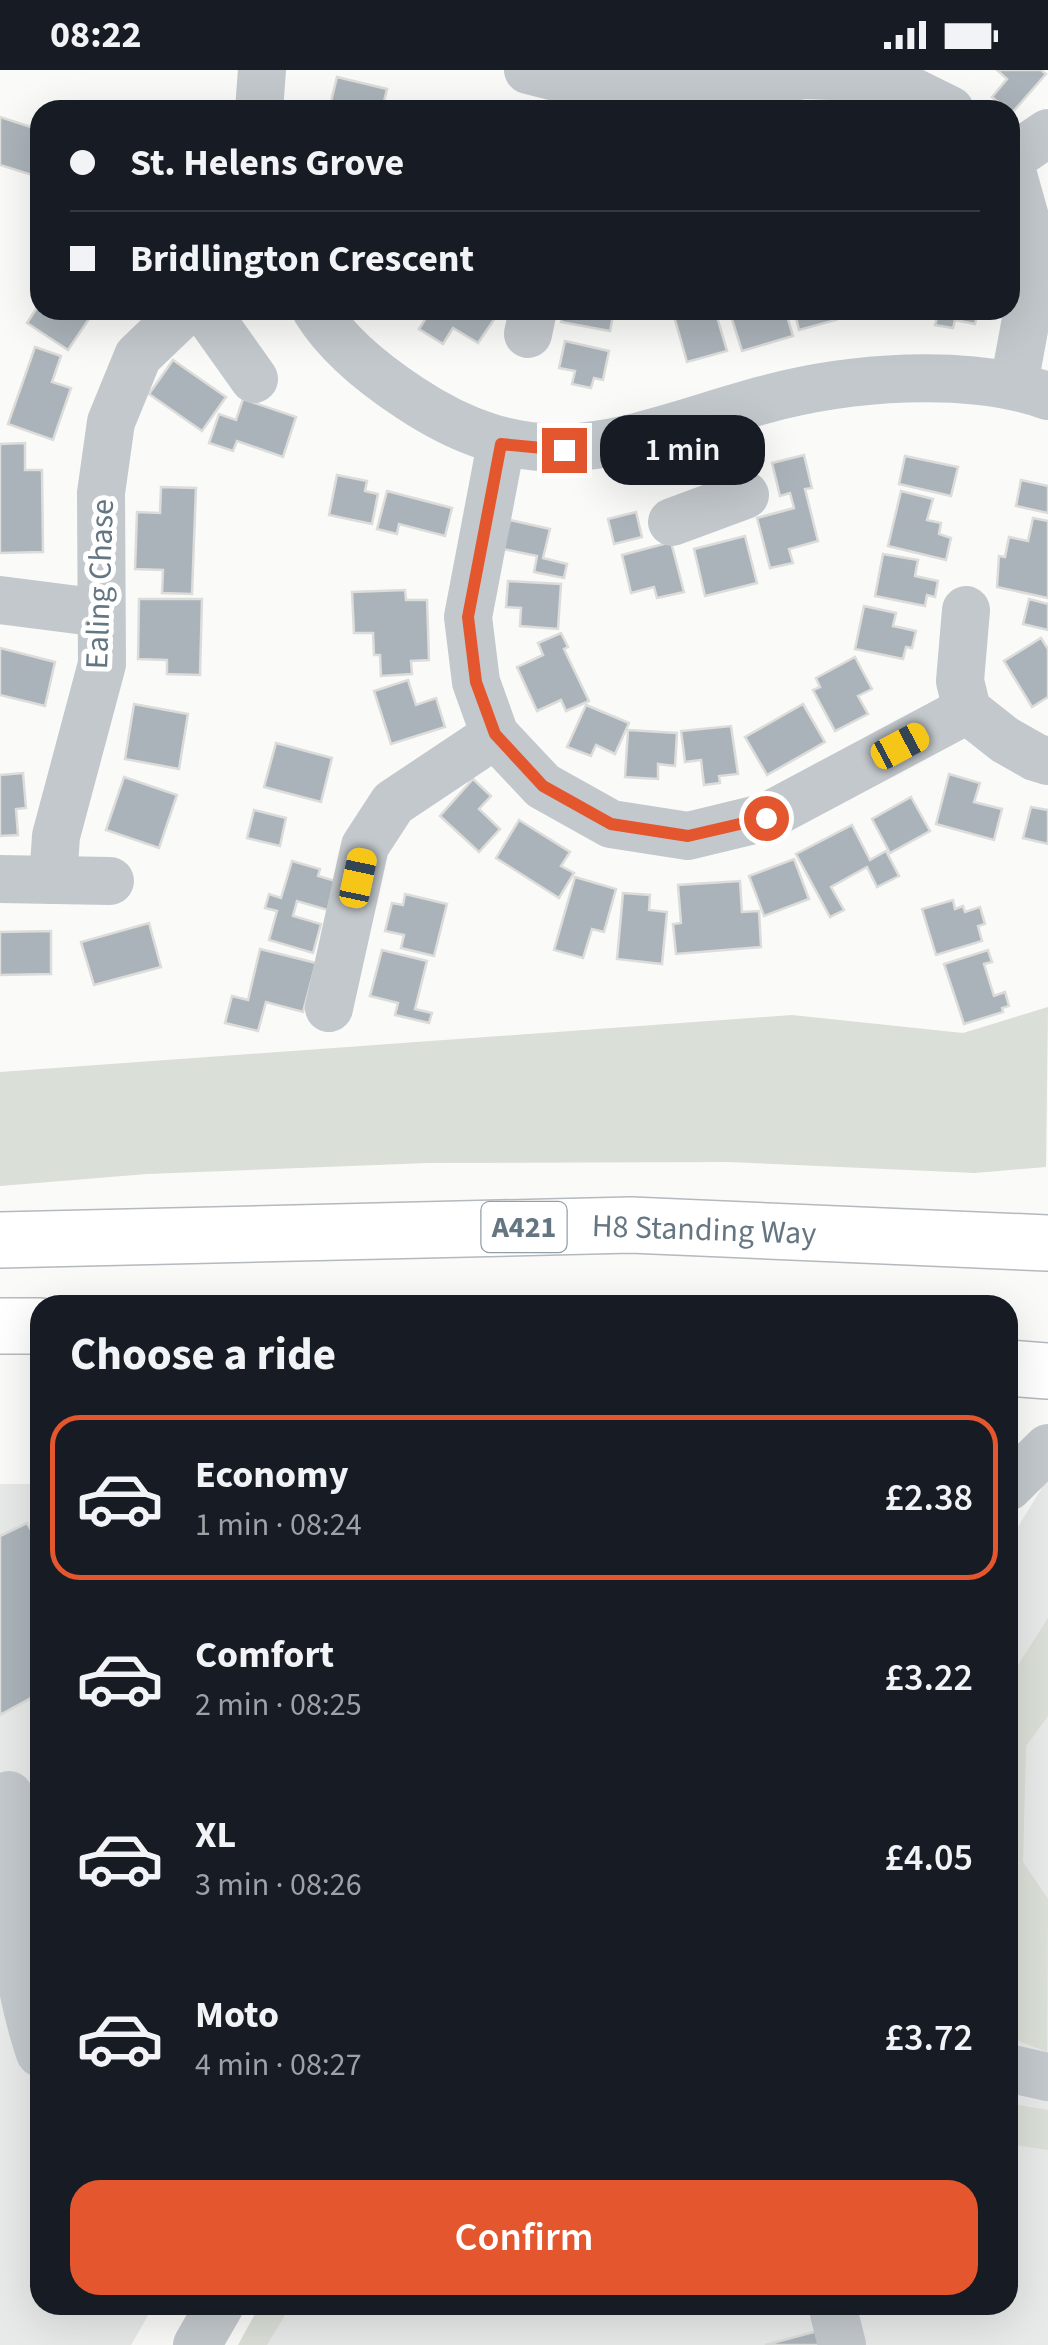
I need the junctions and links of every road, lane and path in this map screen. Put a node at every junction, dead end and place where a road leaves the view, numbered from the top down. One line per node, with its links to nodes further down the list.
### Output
1 (262, 70): 5 (street)
2 (528, 70): 4 (street)
3 (804, 72): 4 (street); 6 (street)
4 (580, 97)
5 (260, 100)
6 (930, 100)
7 (1048, 134): 8 (street)
8 (1020, 155)
9 (1020, 199): 14 (street)
10 (176, 320): 20 (street, Ealing Chase)
11 (212, 320): 13 (street)
12 (323, 320): 15 (street)
13 (254, 379)
14 (1031, 390): 15 (street)
15 (501, 444): 22 (street)
16 (746, 495): 17 (street)
17 (672, 522)
18 (0, 600): 20 (street)
19 (966, 610): 21 (street)
20 (101, 613): 25 (street, Ealing Chase)
21 (967, 710): 22 (street); 23 (street)
22 (495, 734): 27 (street)
23 (1048, 761)
24 (0, 879): 25 (street)
25 (53, 880): 26 (street)
26 (110, 881)
27 (329, 1008)
28 (0, 1240): 29 (highway, H8 Standing Way / A421)
29 (1048, 1243)
30 (0, 1326): 31 (highway)
31 (30, 1326)
32 (1018, 1369): 33 (highway)
33 (1048, 1371)
34 (1048, 1448): 35 (street)
35 (1018, 1477)
36 (9, 1795): 37 (street)
37 (30, 2024)
38 (1018, 2070): 39 (street)
39 (1048, 2078)
40 (214, 2315): 42 (street)
41 (834, 2315): 43 (street)
42 (198, 2345)
43 (842, 2345)

